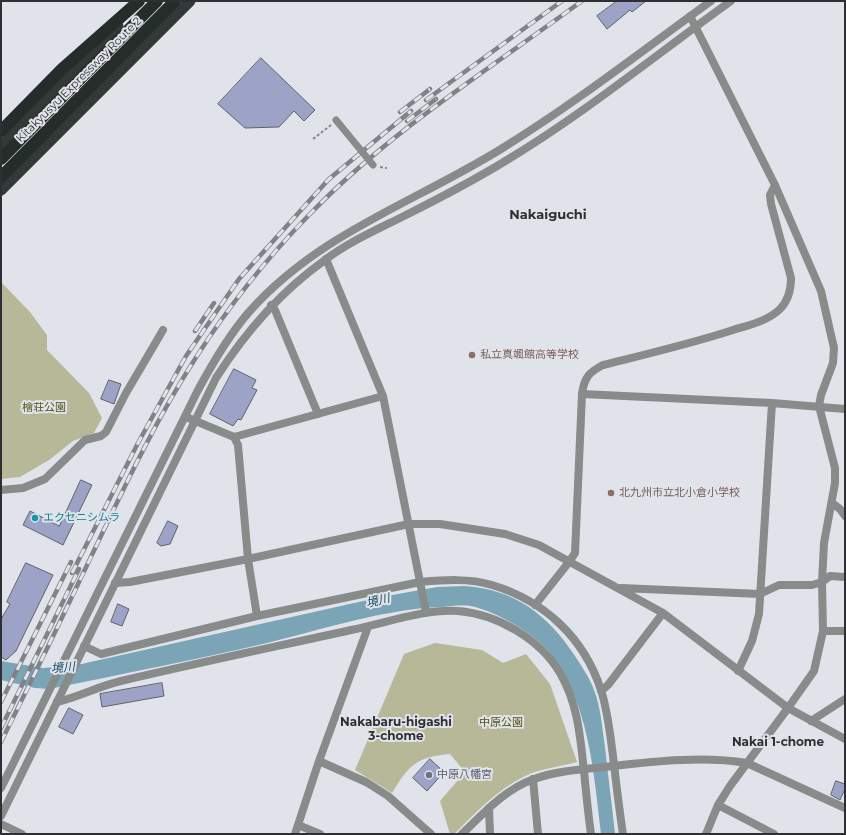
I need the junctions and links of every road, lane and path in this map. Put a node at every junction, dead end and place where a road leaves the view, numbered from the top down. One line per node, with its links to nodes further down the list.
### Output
1 (139, 1): 11 (highway)
2 (143, 1): 13 (highway)
3 (157, 1): 14 (highway, Kitakyusyu Expressway Route 2)
4 (175, 1): 16 (highway, Kitakyusyu Expressway Route 2)
5 (190, 1): 18 (highway)
6 (711, 1): 8 (street)
7 (732, 1): 9 (street)
8 (690, 16): 9 (street); 28 (street)
9 (695, 27): 17 (street); 19 (street)
10 (336, 120): 12 (path); 15 (street, bridge)
11 (1, 132)
12 (313, 139)
13 (1, 146)
14 (1, 159)
15 (372, 165)
16 (1, 177)
17 (775, 185): 22 (street); 25 (street)
18 (1, 190)
19 (326, 259): 20 (street); 23 (street)
20 (271, 305): 27 (street); 29 (street)
21 (163, 330): 31 (street)
22 (582, 394): 24 (street); 36 (street)
23 (384, 396): 27 (street); 34 (street)
24 (772, 403): 25 (street); 42 (street)
25 (819, 406): 26 (street); 32 (street)
26 (845, 409)
27 (318, 414): 30 (street)
28 (186, 417): 29 (street); 63 (street)
29 (195, 420): 30 (street); 39 (street)
30 (234, 437): 35 (street)
31 (1, 490)
32 (832, 503): 33 (street); 38 (street)
33 (845, 516)
34 (409, 524): 35 (street); 36 (street); 40 (street)
35 (248, 559): 39 (street); 46 (street)
36 (569, 562): 41 (street); 43 (street)
37 (845, 577): 38 (street)
38 (822, 582): 42 (street); 48 (street)
39 (115, 583): 50 (street)
40 (420, 584): 43 (street); 44 (street); 46 (street)
41 (620, 588): 42 (street); 45 (street)
42 (760, 594): 51 (street)
43 (535, 605): 52 (street)
44 (425, 611): 47 (street); 61 (street)
45 (663, 613): 51 (street); 52 (street)
46 (257, 616): 50 (street)
47 (368, 627): 54 (street); 58 (street)
48 (823, 631): 49 (street); 55 (street)
49 (845, 631)
50 (84, 646): 54 (street)
51 (738, 671): 55 (street)
52 (601, 691): 60 (street)
53 (845, 699): 56 (street)
54 (57, 702): 67 (street)
55 (788, 708): 56 (street); 59 (street)
56 (811, 720): 57 (street)
57 (845, 739)
58 (319, 761): 69 (street); 73 (street)
59 (747, 763): 60 (street); 64 (street); 66 (street)
60 (612, 766): 61 (street); 78 (street)
61 (585, 768): 62 (street); 77 (street)
62 (533, 779): 65 (street); 76 (street)
63 (1, 788)
64 (718, 805): 79 (street); 80 (street)
65 (489, 808): 74 (street); 75 (street)
66 (845, 808)
67 (1, 816)
68 (1, 824): 70 (street)
69 (298, 825): 71 (street); 72 (street)
70 (22, 834)
71 (295, 834)
72 (320, 834)
73 (431, 834)
74 (462, 834)
75 (490, 834)
76 (538, 834)
77 (590, 834)
78 (623, 834)
79 (706, 834)
80 (774, 834)

